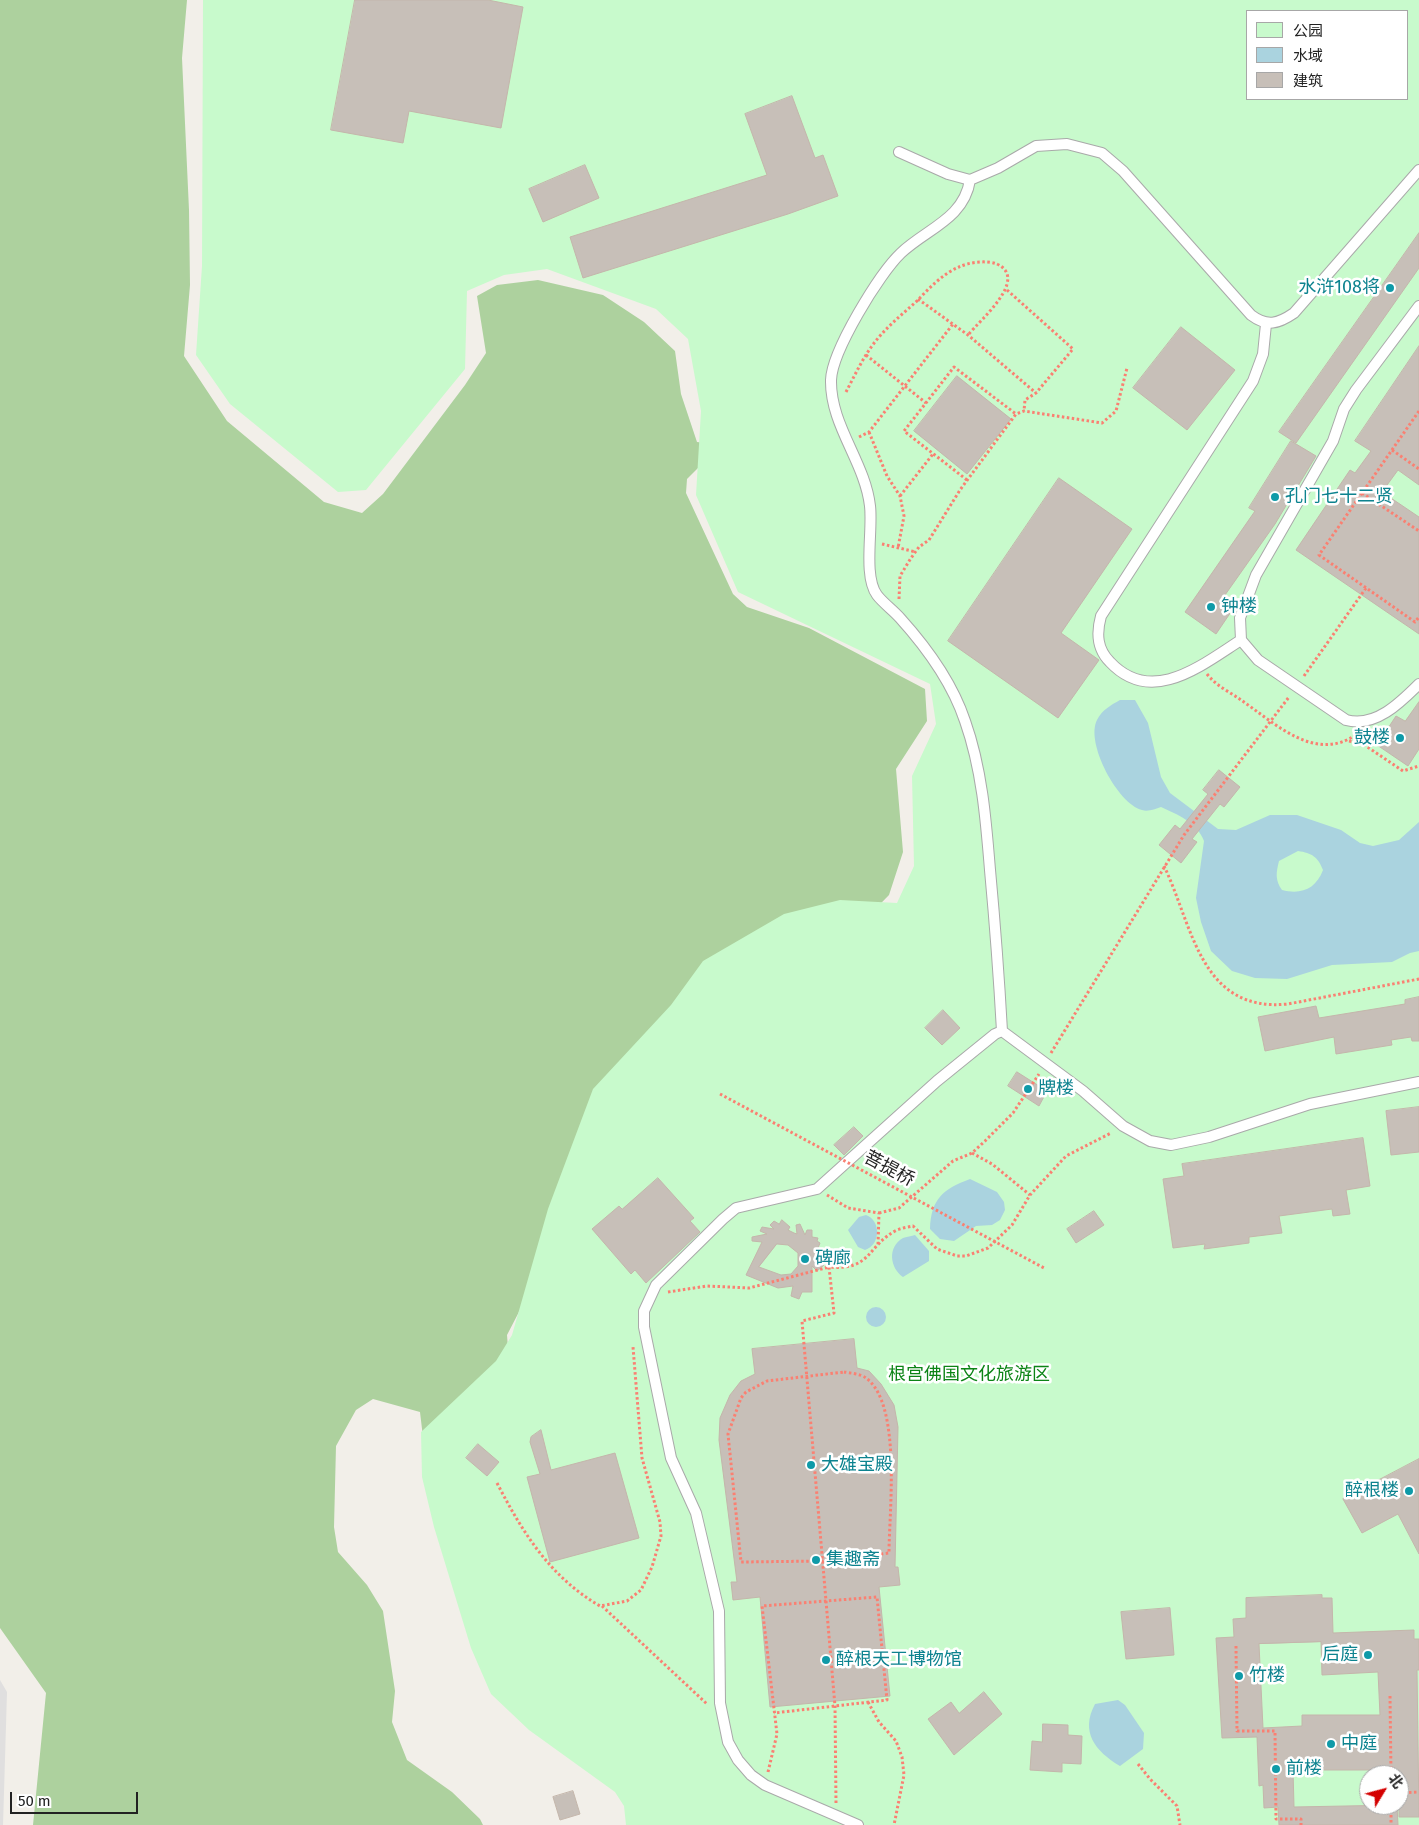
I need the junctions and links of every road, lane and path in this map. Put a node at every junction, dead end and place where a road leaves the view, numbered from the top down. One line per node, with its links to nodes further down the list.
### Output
1 (899, 152): 3 (lane)
2 (1419, 170): 8 (lane)
3 (970, 180): 8 (lane); 15 (lane)
4 (1007, 290): 5 (path); 9 (path); 13 (path)
5 (918, 299): 7 (path); 10 (path)
6 (1419, 306): 33 (lane)
7 (953, 324): 9 (path); 12 (path)
8 (1266, 324): 34 (lane)
9 (968, 335): 13 (path)
10 (866, 355): 12 (path); 15 (path)
11 (1127, 368): 16 (path)
12 (906, 385): 14 (path); 19 (path)
13 (1036, 393): 16 (path)
14 (926, 403): 18 (path); 22 (path)
15 (836, 410): 20 (lane)
16 (1024, 411): 18 (path)
17 (1419, 411): 21 (path)
18 (1016, 414): 24 (path)
19 (870, 432): 20 (path); 26 (path)
20 (846, 438): 28 (lane)
21 (1392, 450): 23 (path); 25 (path)
22 (933, 454): 24 (path); 26 (path)
23 (1419, 469)
24 (967, 480): 30 (path)
25 (1362, 493): 27 (path); 31 (path)
26 (900, 496): 29 (path)
27 (1419, 531)
28 (871, 542): 29 (path); 32 (lane)
29 (898, 548): 30 (path)
30 (916, 552): 32 (path)
31 (1419, 617)
32 (901, 619): 42 (lane)
33 (1241, 640): 34 (lane); 36 (lane)
34 (1202, 666): 37 (path)
35 (1419, 684): 36 (lane)
36 (1366, 722): 37 (path)
37 (1348, 741): 38 (path)
38 (1419, 766)
39 (1215, 796): 40 (path)
40 (1164, 865): 41 (path); 43 (path)
41 (1419, 979)
42 (1002, 1031): 43 (lane); 48 (lane)
43 (1045, 1064): 46 (lane); 47 (path)
44 (1419, 1082): 46 (lane)
45 (720, 1094): 53 (path, 菩提桥, bridge)
46 (1123, 1126): 49 (path)
47 (972, 1152): 49 (path); 50 (path)
48 (817, 1189): 50 (path); 54 (lane)
49 (1030, 1195): 51 (path)
50 (879, 1213): 51 (path)
51 (878, 1246): 52 (path)
52 (830, 1267): 54 (path); 56 (path)
53 (1044, 1268)
54 (650, 1294): 55 (lane)
55 (644, 1328): 60 (path); 66 (lane)
56 (807, 1376): 58 (path); 58 (path); 58 (path)
57 (497, 1483): 60 (path)
58 (823, 1562): 59 (path)
59 (826, 1601): 63 (path); 64 (path); 65 (path)
60 (602, 1606): 66 (path)
61 (1236, 1646): 74 (path)
62 (1390, 1696): 68 (path)
63 (868, 1702): 64 (path); 72 (path)
64 (835, 1706): 65 (path); 70 (path)
65 (774, 1712): 69 (path)
66 (722, 1718): 69 (lane)
67 (1138, 1764): 73 (path)
68 (1391, 1765)
69 (766, 1785): 70 (lane)
70 (836, 1816): 71 (lane)
71 (858, 1825)
72 (894, 1825)
73 (1180, 1825)
74 (1301, 1825)

